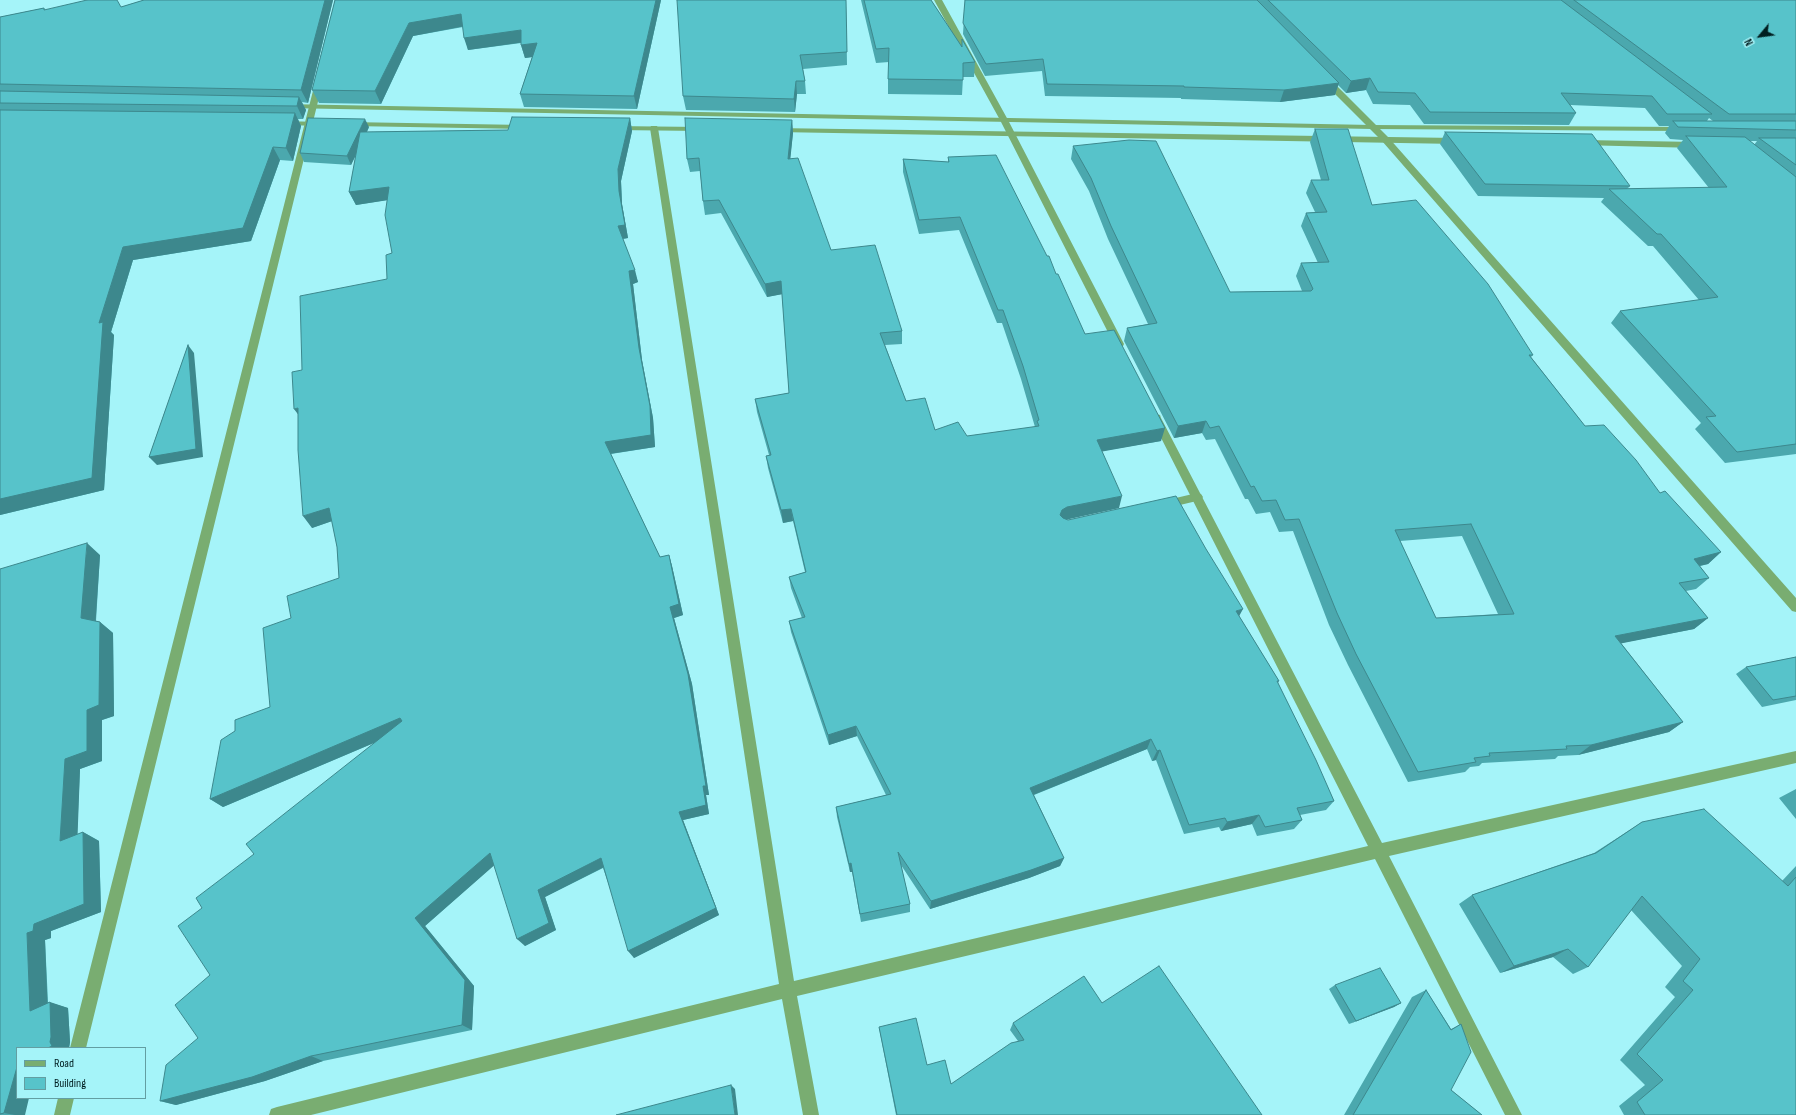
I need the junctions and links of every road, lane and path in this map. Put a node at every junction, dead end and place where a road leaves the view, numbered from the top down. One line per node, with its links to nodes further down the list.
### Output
1 (938, 0): 6 (street)
2 (322, 69): 5 (street)
3 (1318, 72): 10 (street)
4 (282, 105): 5 (street)
5 (313, 106): 6 (street); 8 (street)
6 (1004, 120): 10 (street); 16 (street)
7 (277, 123): 8 (street)
8 (308, 124): 9 (street); 29 (street)
9 (536, 127)
10 (1372, 127): 15 (street); 17 (street)
11 (607, 128): 12 (street)
12 (654, 128): 13 (street); 28 (street)
13 (710, 129)
14 (765, 129): 16 (street)
15 (1692, 129)
16 (1010, 133): 17 (street); 21 (street)
17 (1385, 139): 18 (street); 25 (street)
18 (1464, 141)
19 (1573, 142): 20 (street)
20 (1706, 145)
21 (1125, 357)
22 (1150, 406): 23 (street)
23 (1197, 497): 24 (street); 27 (street)
24 (1150, 507)
25 (1796, 607)
26 (1796, 757): 27 (street)
27 (1378, 851): 28 (street); 34 (street)
28 (788, 990): 32 (street); 33 (street)
29 (78, 1047)
30 (66, 1099): 31 (street)
31 (62, 1115)
32 (277, 1115)
33 (811, 1115)
34 (1514, 1115)

